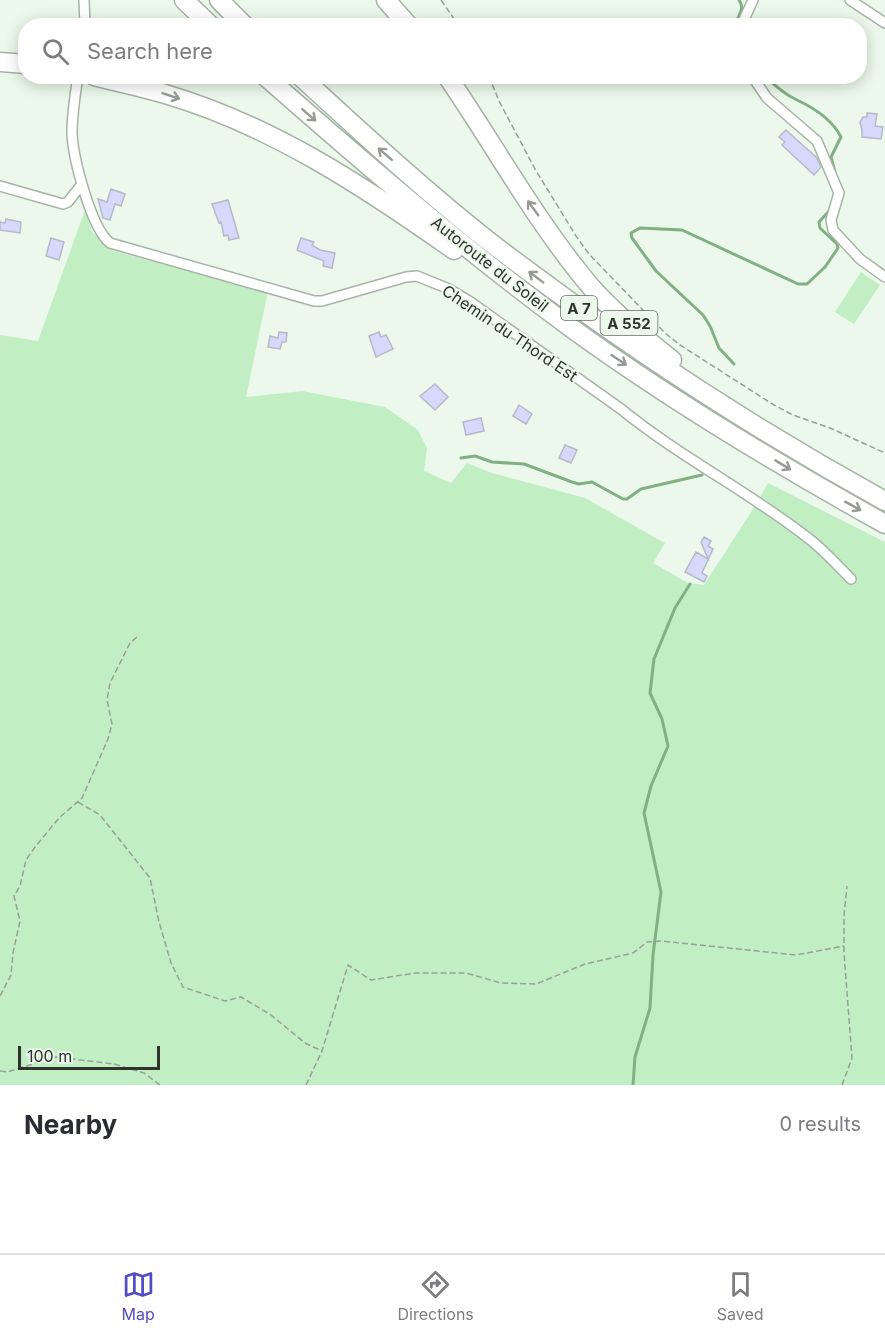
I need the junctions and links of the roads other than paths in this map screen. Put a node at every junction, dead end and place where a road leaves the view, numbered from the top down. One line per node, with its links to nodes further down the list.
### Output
1 (84, 0): 7 (street)
2 (184, 0): 8 (highway)
3 (219, 0): 9 (highway)
4 (386, 0): 10 (highway)
5 (753, 0): 11 (street)
6 (850, 0): 12 (street)
7 (85, 18)
8 (203, 18)
9 (237, 18)
10 (402, 18)
11 (745, 18)
12 (885, 22)
13 (0, 62): 14 (highway)
14 (18, 63)
15 (77, 84): 21 (street, Chemin du Thord Est)
16 (125, 84): 24 (highway, one-way to 24)
17 (274, 84): 24 (highway, Autoroute du Soleil / A 7, one-way to 24)
18 (309, 84): 26 (highway, Autoroute du Soleil / A 7, one-way to 18)
19 (452, 84): 25 (highway, A 552, one-way to 19)
20 (757, 84): 23 (street)
21 (82, 184): 22 (street); 28 (street, Chemin du Thord Est)
22 (0, 186)
23 (885, 278)
24 (570, 327): 27 (highway, Autoroute du Soleil / A 7, one-way to 27)
25 (885, 492)
26 (885, 501)
27 (885, 524)
28 (851, 579)

